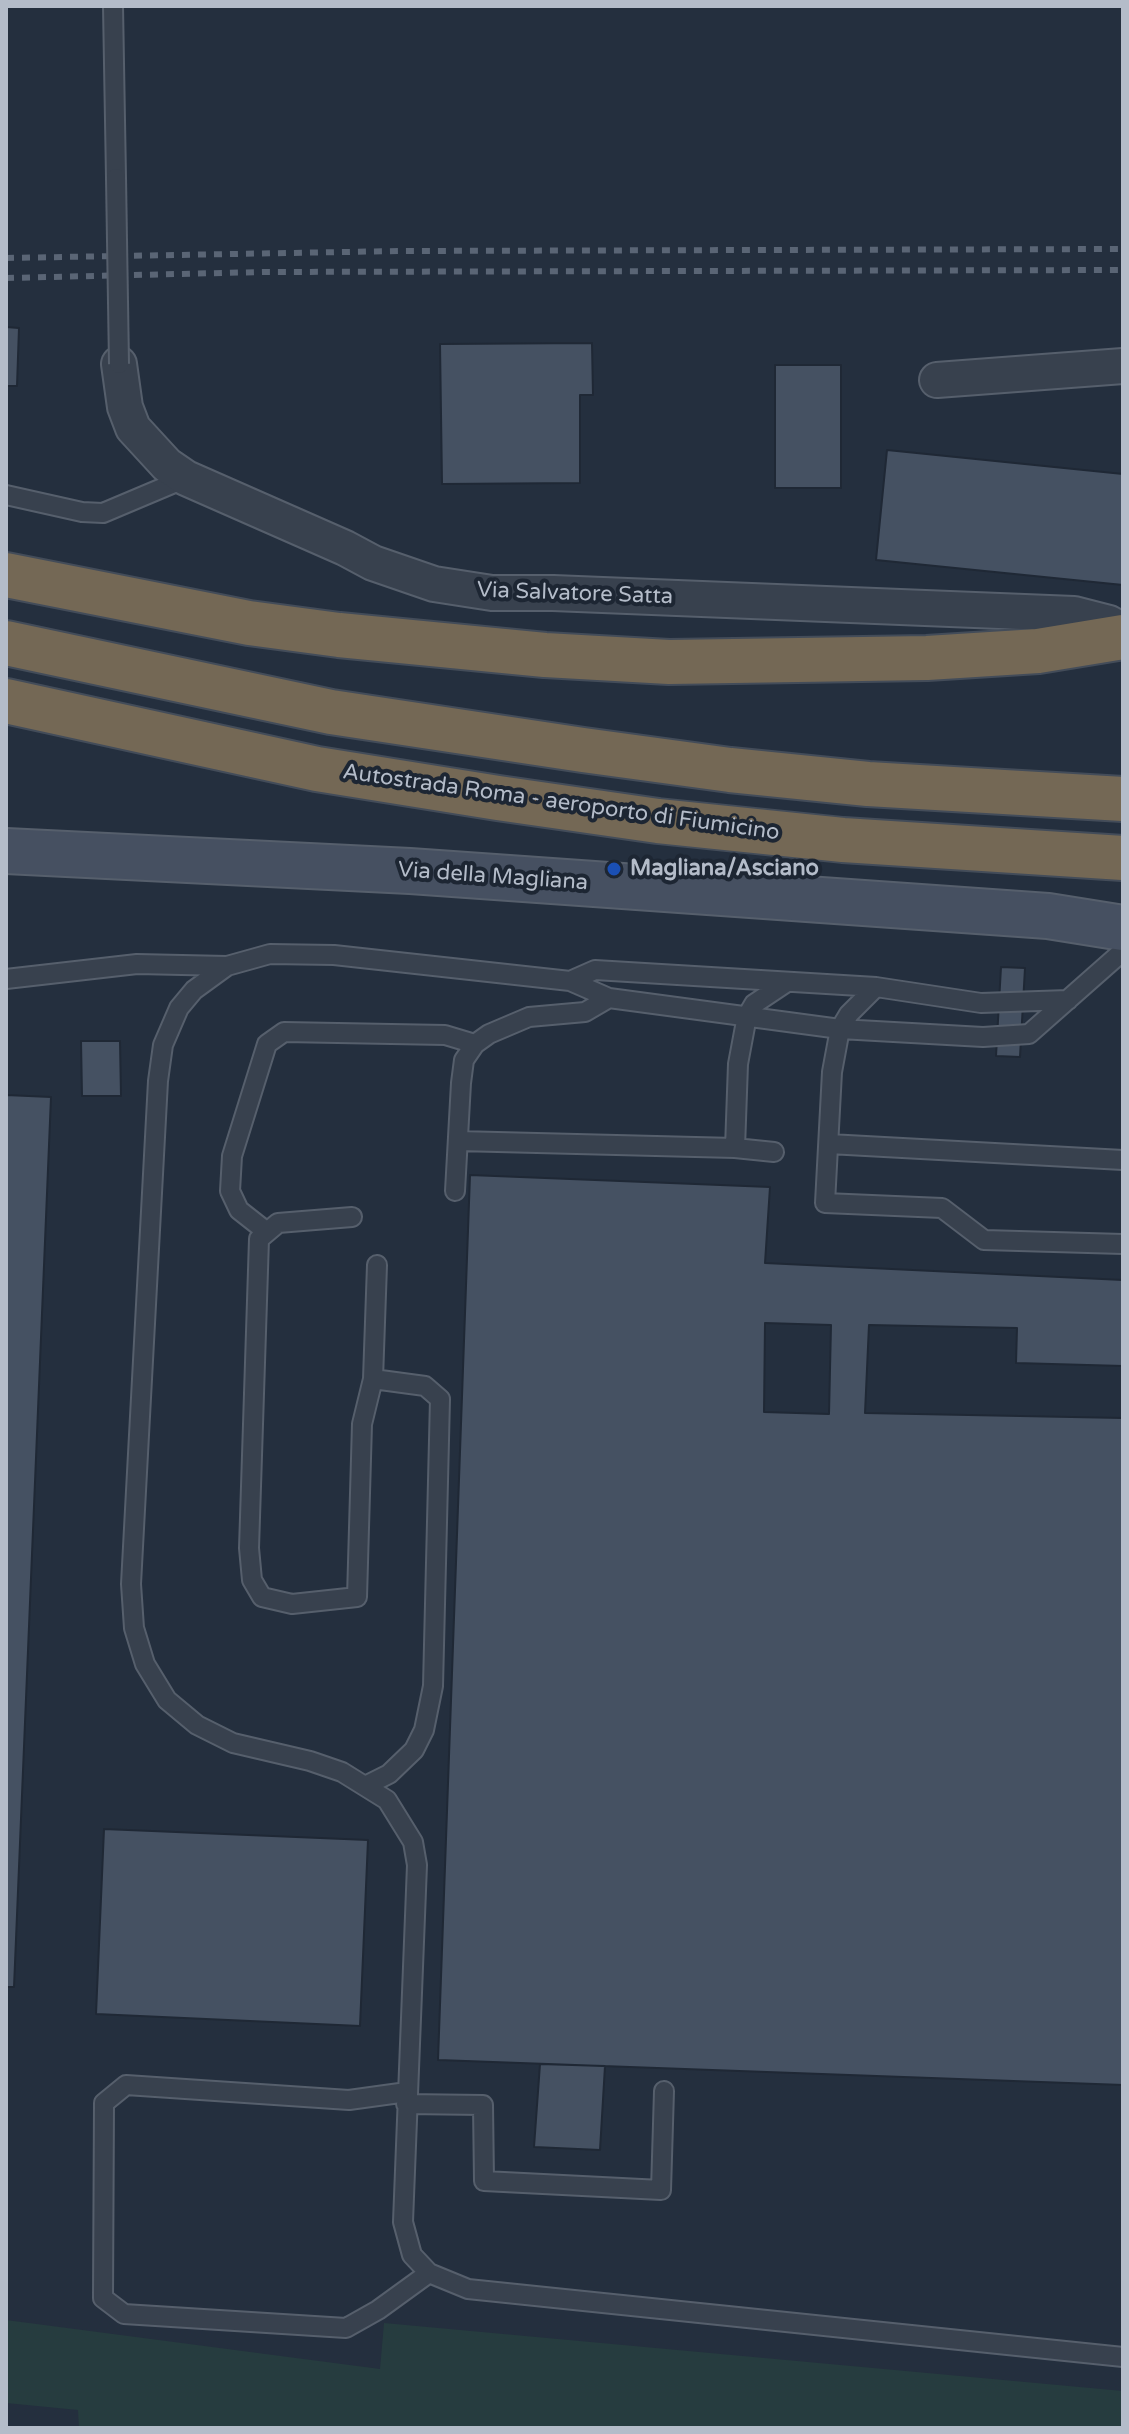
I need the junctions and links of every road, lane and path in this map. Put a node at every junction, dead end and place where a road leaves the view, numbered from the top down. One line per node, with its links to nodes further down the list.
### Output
1 (113, 6): 2 (lane, bridge)
2 (119, 364): 5 (street, Via Salvatore Satta)
3 (1123, 366): 4 (street)
4 (937, 380)
5 (186, 478): 6 (lane); 8 (street, Via Salvatore Satta)
6 (6, 495)
7 (6, 575): 9 (highway)
8 (1123, 631)
9 (1123, 637)
10 (6, 643): 12 (highway)
11 (6, 701): 14 (highway, Autostrada Roma - aeroporto di Fiumicino)
12 (1123, 799)
13 (6, 851): 15 (main road, Via della Magliana)
14 (1123, 858)
15 (1123, 928)
16 (1123, 951): 23 (lane)
17 (227, 966): 18 (lane); 19 (lane); 38 (lane)
18 (6, 979)
19 (570, 981): 20 (lane); 22 (lane)
20 (787, 982): 21 (lane); 24 (lane)
21 (876, 987): 23 (lane); 25 (lane)
22 (609, 998): 24 (lane); 26 (lane)
23 (1068, 1000): 25 (lane)
24 (747, 1016): 25 (lane); 29 (lane)
25 (840, 1029): 28 (lane)
26 (475, 1044): 27 (lane); 34 (lane)
27 (458, 1141): 29 (lane); 32 (lane)
28 (829, 1144): 31 (lane); 35 (lane)
29 (735, 1148): 30 (lane)
30 (774, 1152)
31 (1123, 1160)
32 (455, 1191)
33 (352, 1217): 34 (lane)
34 (267, 1232): 37 (lane)
35 (1123, 1244)
36 (377, 1265): 37 (lane)
37 (373, 1379): 38 (lane)
38 (367, 1785): 40 (lane)
39 (664, 2091): 40 (lane)
40 (407, 2098): 41 (lane); 41 (lane)
41 (429, 2273): 42 (lane)
42 (1123, 2357)

